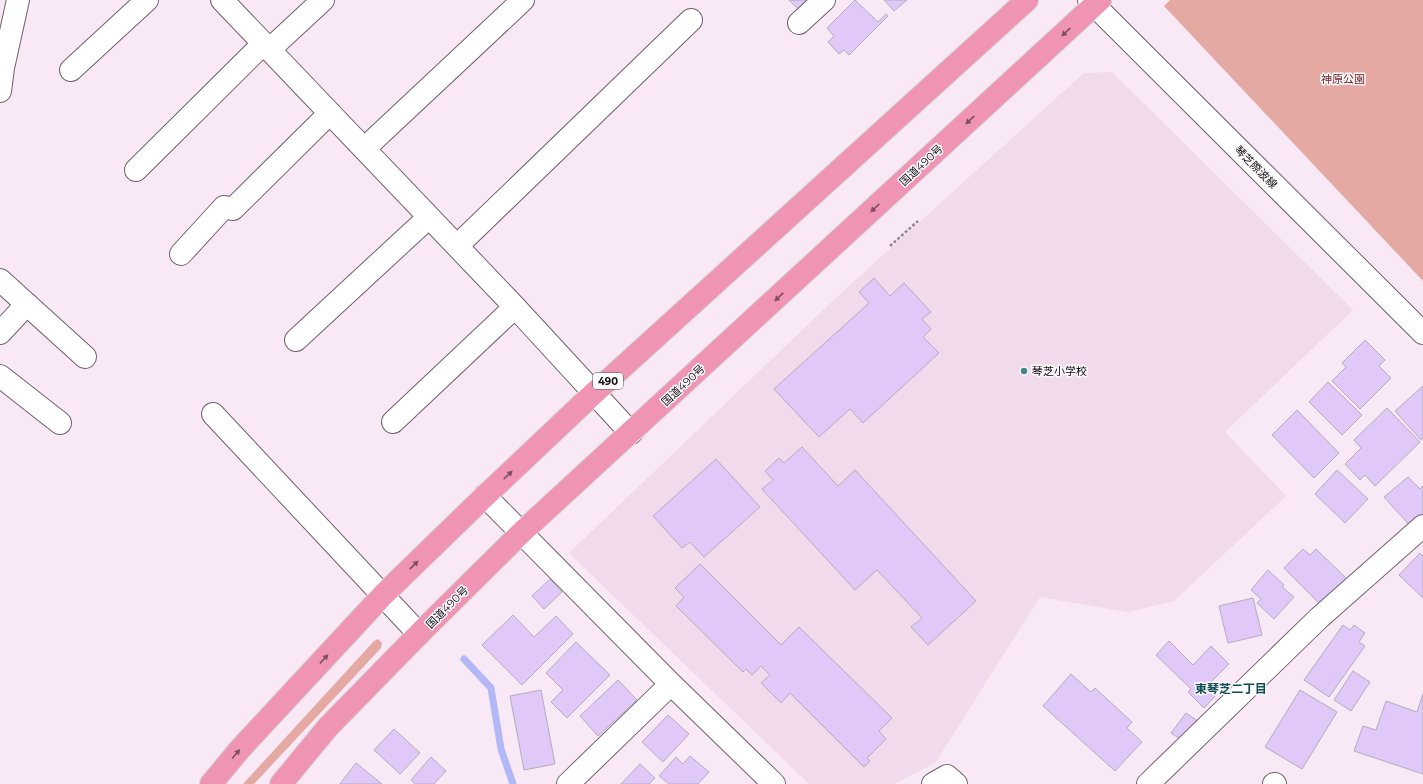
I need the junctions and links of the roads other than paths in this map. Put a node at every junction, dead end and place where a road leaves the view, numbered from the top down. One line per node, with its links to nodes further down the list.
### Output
1 (18, 0): 13 (street)
2 (146, 0): 12 (street)
3 (222, 0): 11 (street)
4 (323, 0): 11 (street)
5 (523, 0): 15 (street)
6 (824, 0): 10 (street)
7 (1028, 0): 28 (highway, 490)
8 (1094, 2): 24 (street, 琴芝際波線); 32 (highway, 国道490号, one-way to 32)
9 (690, 20): 18 (street)
10 (798, 24)
11 (266, 47): 14 (street); 16 (street)
12 (71, 70)
13 (0, 91)
14 (330, 114): 15 (street); 19 (street)
15 (364, 149): 17 (street)
16 (136, 170)
17 (429, 217): 18 (street); 25 (street)
18 (457, 246): 22 (street)
19 (180, 254)
20 (0, 280): 21 (street)
21 (27, 304): 23 (street); 26 (street)
22 (515, 307): 28 (street); 30 (street)
23 (0, 333)
24 (1423, 334)
25 (296, 340)
26 (85, 357)
27 (0, 376): 31 (street)
28 (593, 394): 32 (street); 33 (highway, 490, one-way to 28)
29 (214, 414): 36 (street)
30 (393, 422)
31 (60, 423)
32 (631, 433): 35 (highway, 国道490号)
33 (486, 496): 35 (street); 36 (highway, 490, one-way to 33)
34 (1423, 526): 45 (street)
35 (521, 533): 37 (highway, 国道490号); 38 (street)
36 (383, 596): 37 (street); 39 (highway, 490, one-way to 36)
37 (419, 634): 40 (highway, 国道490号)
38 (671, 684): 41 (street); 42 (street)
39 (211, 784)
40 (281, 784)
41 (568, 784)
42 (774, 784)
43 (933, 784): 44 (street)
44 (956, 784)
45 (1148, 784)

